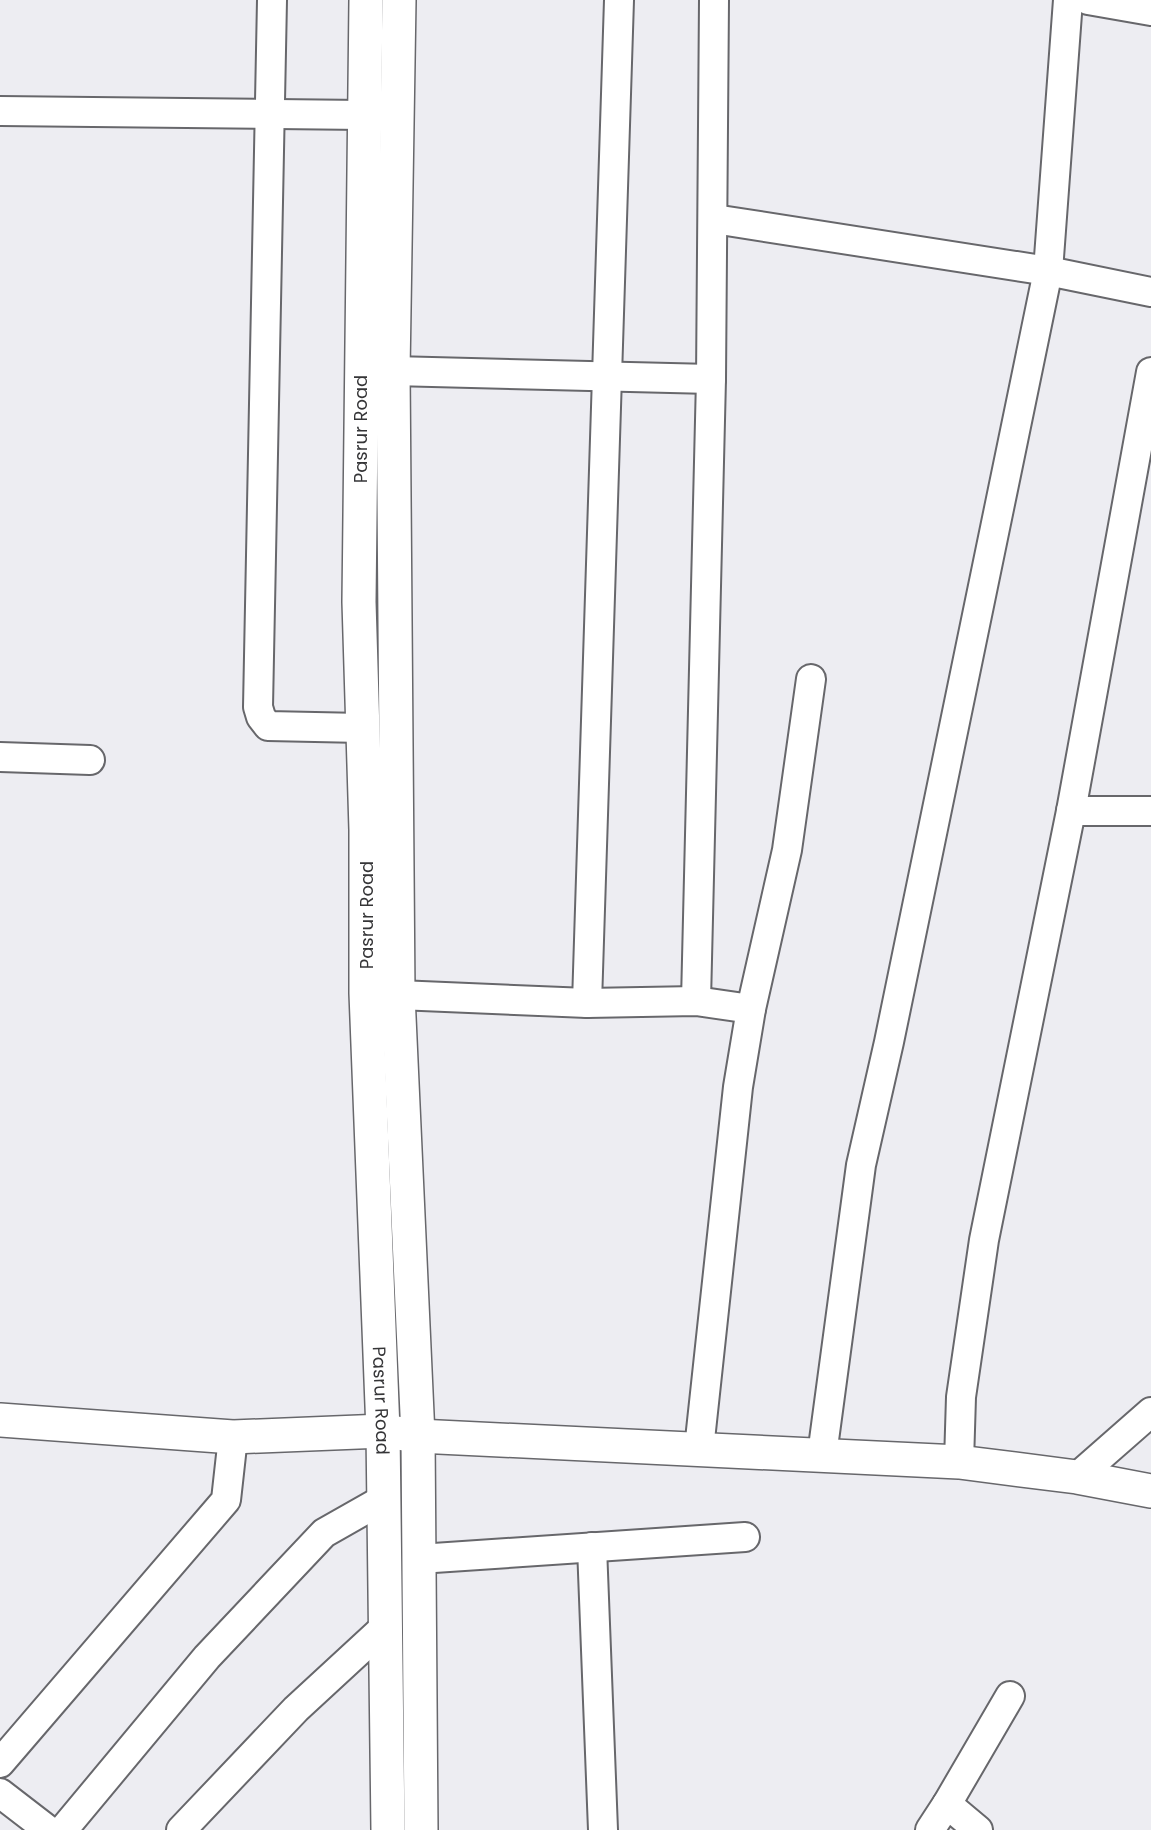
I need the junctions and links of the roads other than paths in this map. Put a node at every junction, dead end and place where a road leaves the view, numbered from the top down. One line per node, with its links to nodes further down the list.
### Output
1 (272, 0): 10 (street)
2 (366, 0): 11 (main road, Pasrur Road)
3 (399, 0): 15 (main road, Pasrur Road)
4 (619, 0): 17 (street)
5 (714, 0): 12 (street)
6 (1068, 0): 13 (street)
7 (1088, 0): 8 (street)
8 (1151, 11)
9 (0, 111): 10 (street)
10 (270, 114): 11 (street); 20 (street)
11 (364, 115): 20 (main road, Pasrur Road)
12 (714, 219): 13 (street); 18 (street)
13 (1048, 271): 14 (street); 35 (street)
14 (1151, 292)
15 (393, 371): 17 (street); 25 (main road, Pasrur Road)
16 (1151, 372): 23 (street)
17 (606, 377): 18 (street); 27 (street)
18 (711, 379): 26 (street)
19 (811, 679): 28 (street)
20 (362, 728): 31 (main road, Pasrur Road)
21 (0, 757): 22 (street)
22 (90, 760)
23 (1071, 811): 24 (street); 36 (street)
24 (1151, 812)
25 (398, 995): 27 (street); 32 (main road, Pasrur Road)
26 (696, 1002): 27 (street); 28 (street)
27 (587, 1003)
28 (751, 1009): 34 (street)
29 (1151, 1412): 37 (street)
30 (0, 1420): 33 (main road)
31 (384, 1431): 32 (main road); 33 (main road); 39 (main road, Pasrur Road)
32 (418, 1436): 34 (main road); 42 (main road, Pasrur Road)
33 (232, 1437): 45 (street)
34 (699, 1449): 35 (main road)
35 (822, 1455): 36 (main road)
36 (959, 1462): 37 (main road)
37 (1077, 1477): 38 (main road)
38 (1151, 1491)
39 (384, 1499): 43 (main road, Pasrur Road); 49 (street)
40 (745, 1537): 41 (street)
41 (592, 1547): 42 (street); 53 (street)
42 (419, 1559): 52 (main road, Pasrur Road)
43 (386, 1626): 50 (street); 51 (main road, Pasrur Road)
44 (1010, 1696): 47 (street)
45 (0, 1763)
46 (0, 1793): 48 (street)
47 (947, 1804): 54 (street); 55 (street)
48 (48, 1830)
49 (63, 1830)
50 (181, 1830)
51 (388, 1830)
52 (421, 1830)
53 (603, 1830)
54 (930, 1830)
55 (978, 1830)

